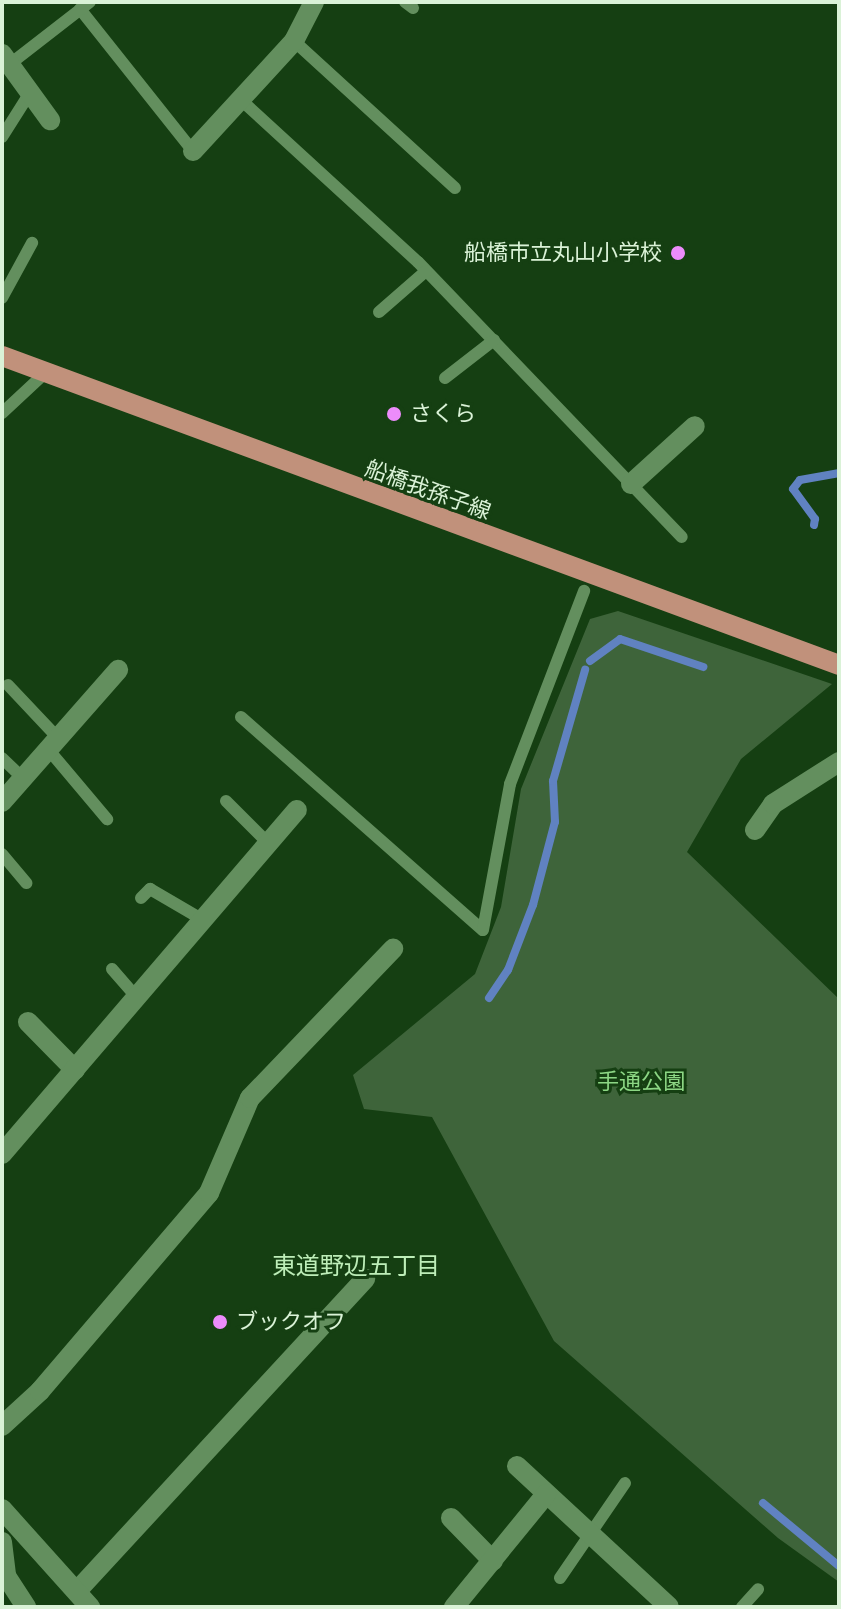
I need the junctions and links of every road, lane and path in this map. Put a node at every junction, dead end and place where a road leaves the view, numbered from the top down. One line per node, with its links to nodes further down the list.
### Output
1 (314, 2): 3 (street)
2 (85, 5): 4 (lane); 9 (lane)
3 (294, 41): 6 (street); 10 (lane)
4 (6, 59): 7 (street)
5 (26, 99): 8 (lane)
6 (240, 99): 9 (street); 12 (lane)
7 (50, 120)
8 (2, 137)
9 (193, 151)
10 (455, 188)
11 (32, 243): 13 (lane)
12 (426, 271): 14 (lane); 15 (lane)
13 (2, 298)
14 (379, 312)
15 (494, 340): 18 (lane); 21 (lane)
16 (2, 356): 17 (main road, 船橋我孫子線)
17 (45, 373): 19 (lane); 24 (main road, 船橋我孫子線)
18 (445, 378)
19 (2, 413)
20 (695, 426): 21 (street)
21 (631, 484): 22 (lane)
22 (682, 537)
23 (584, 591): 27 (lane)
24 (839, 665)
25 (118, 670): 28 (street)
26 (8, 685): 28 (lane)
27 (241, 717)
28 (53, 744): 31 (street); 35 (lane)
29 (2, 758): 31 (lane)
30 (839, 762): 36 (street)
31 (23, 778): 33 (street)
32 (226, 801): 37 (lane)
33 (2, 802)
34 (297, 810): 37 (street)
35 (107, 819)
36 (755, 830)
37 (268, 843): 41 (street)
38 (2, 854): 39 (lane)
39 (26, 883)
40 (141, 898): 41 (lane)
41 (203, 920): 44 (street)
42 (393, 949): 49 (street)
43 (112, 969): 44 (lane)
44 (136, 997): 46 (street)
45 (28, 1022): 46 (street)
46 (75, 1070): 47 (street)
47 (4, 1146)
48 (365, 1279): 61 (street)
49 (2, 1426)
50 (517, 1466): 52 (street)
51 (625, 1483): 55 (lane)
52 (546, 1494): 55 (street); 57 (street)
53 (2, 1509): 61 (street)
54 (451, 1518): 57 (street)
55 (593, 1536): 59 (lane); 65 (street)
56 (2, 1542): 58 (street)
57 (493, 1561): 64 (street)
58 (4, 1577): 62 (street)
59 (560, 1578)
60 (758, 1589): 66 (lane)
61 (77, 1591): 63 (street)
62 (26, 1607)
63 (90, 1607)
64 (454, 1607)
65 (669, 1607)
66 (742, 1607)

